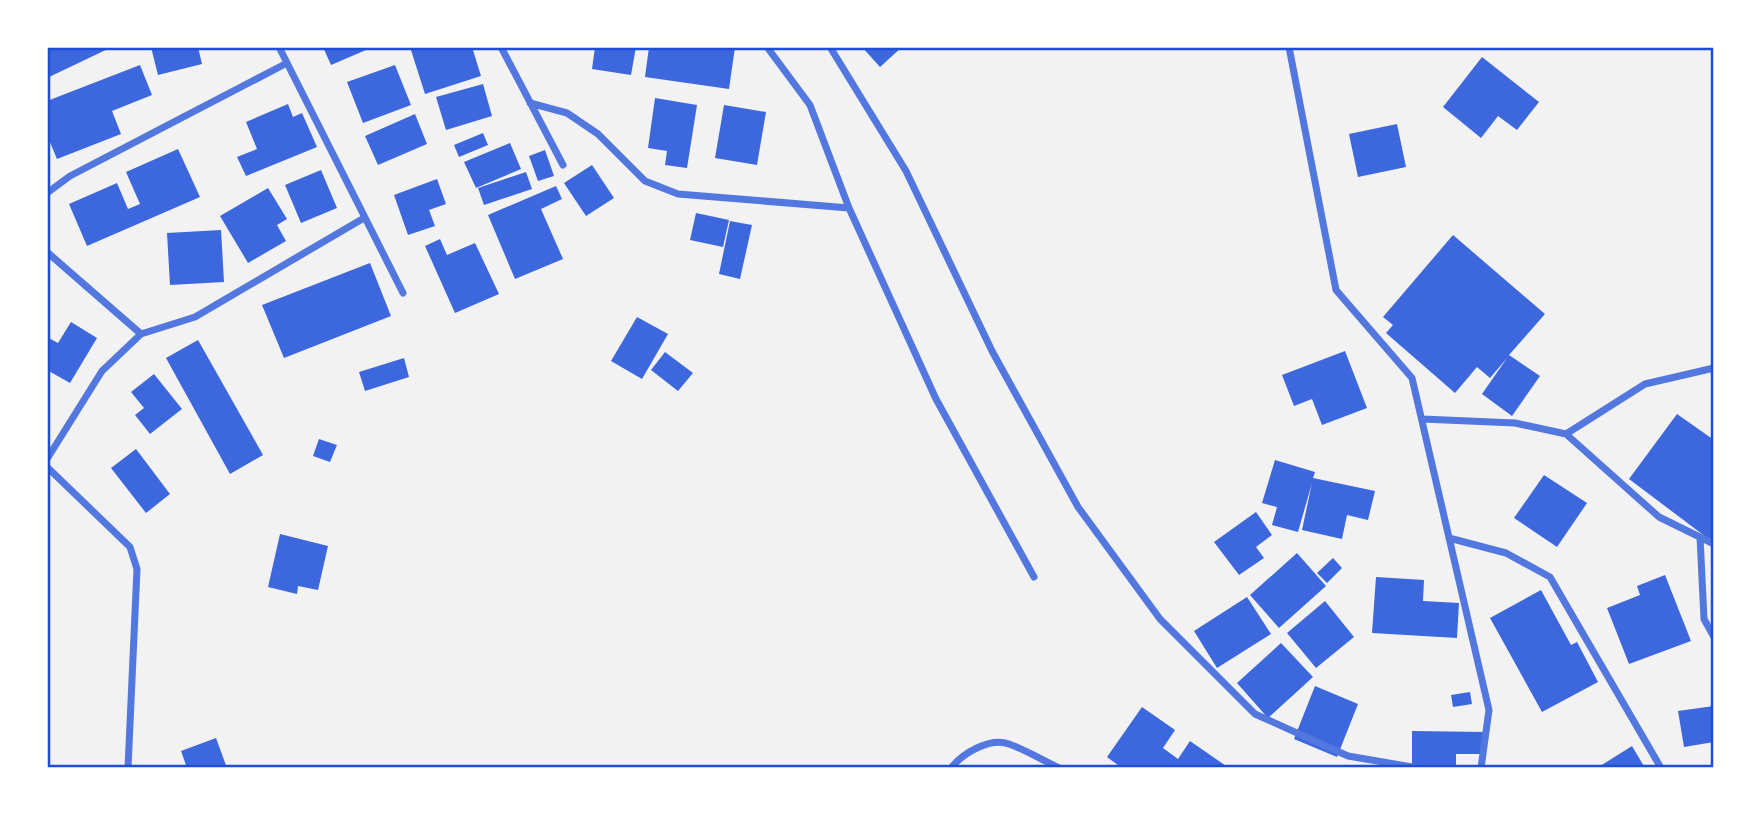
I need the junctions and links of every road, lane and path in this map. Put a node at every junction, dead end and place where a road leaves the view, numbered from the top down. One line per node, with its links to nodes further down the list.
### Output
1 (279, 47): 6 (street)
2 (501, 47): 7 (street)
3 (766, 47): 10 (street)
4 (830, 47): 28 (street)
5 (1289, 47): 16 (street)
6 (287, 63): 9 (street); 11 (street)
7 (530, 103): 8 (street); 10 (street)
8 (563, 165)
9 (47, 193)
10 (849, 208): 23 (street)
11 (364, 218): 13 (street); 14 (street)
12 (47, 252): 14 (street)
13 (403, 293)
14 (141, 334): 18 (street)
15 (1714, 368): 17 (street)
16 (1422, 419): 17 (street); 21 (street)
17 (1566, 435): 20 (street)
18 (47, 459)
19 (47, 467): 25 (street)
20 (1700, 537): 22 (street); 24 (street)
21 (1449, 538): 29 (street); 30 (street)
22 (1714, 544)
23 (1034, 577)
24 (1714, 637)
25 (128, 768)
26 (951, 768): 27 (street)
27 (1059, 768)
28 (1418, 768)
29 (1481, 768)
30 (1661, 768)

